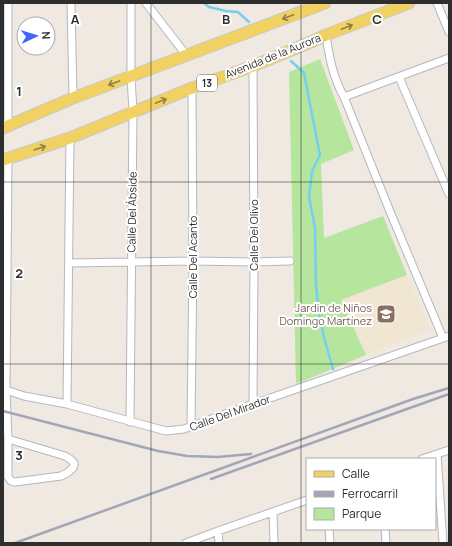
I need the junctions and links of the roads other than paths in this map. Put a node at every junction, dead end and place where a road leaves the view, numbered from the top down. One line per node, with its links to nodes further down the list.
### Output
1 (8, 3): 19 (street)
2 (71, 3): 17 (street)
3 (132, 3): 13 (street, Calle Del Ábside)
4 (146, 3): 10 (street)
5 (324, 3): 10 (main road, one-way to 10)
6 (409, 3): 9 (main road, Avenida de la Aurora / 13, one-way to 6)
7 (437, 3): 8 (street)
8 (449, 32)
9 (326, 35): 12 (main road, Avenida de la Aurora / 13); 16 (street)
10 (187, 56): 13 (main road)
11 (449, 58): 14 (street)
12 (253, 66): 15 (main road, Avenida de la Aurora / 13); 25 (street, Calle Del Olivo)
13 (131, 77): 17 (main road, one-way to 17); 18 (street, Calle Del Ábside)
14 (399, 77): 16 (street); 22 (street)
15 (192, 88): 18 (main road, Avenida de la Aurora / 13, one-way to 15); 23 (street, Calle Del Acanto)
16 (344, 97): 28 (street)
17 (73, 98): 19 (main road)
18 (133, 112): 20 (main road, Avenida de la Aurora / 13); 24 (street, Calle Del Ábside)
19 (6, 127)
20 (70, 138): 21 (main road, Avenida de la Aurora / 13, one-way to 20); 27 (street)
21 (5, 159): 29 (street)
22 (449, 194)
23 (193, 261): 24 (street); 25 (street); 33 (street, Calle Del Acanto)
24 (131, 262): 27 (street); 32 (street, Calle Del Ábside)
25 (254, 262): 26 (street); 31 (street, Calle Del Olivo)
26 (290, 262)
27 (69, 263): 30 (street)
28 (446, 337): 31 (street, Calle Del Mirador)
29 (6, 390): 30 (street, Calle Del Mirador); 34 (street)
30 (67, 404): 32 (street, Calle Del Mirador)
31 (253, 404): 33 (street, Calle Del Mirador)
32 (130, 422): 33 (street, Calle Del Mirador)
33 (191, 426)
34 (8, 439): 34 (street)
35 (449, 450): 36 (street)
36 (437, 454): 37 (street); 41 (street)
37 (425, 458)
38 (306, 500): 39 (street)
39 (272, 513): 42 (street); 47 (street)
40 (449, 518): 41 (street)
41 (441, 520): 50 (street)
42 (218, 530): 45 (street); 46 (street)
43 (329, 530): 48 (street)
44 (385, 530): 49 (street)
45 (186, 543)
46 (219, 543)
47 (274, 543)
48 (330, 543)
49 (386, 543)
50 (443, 543)

